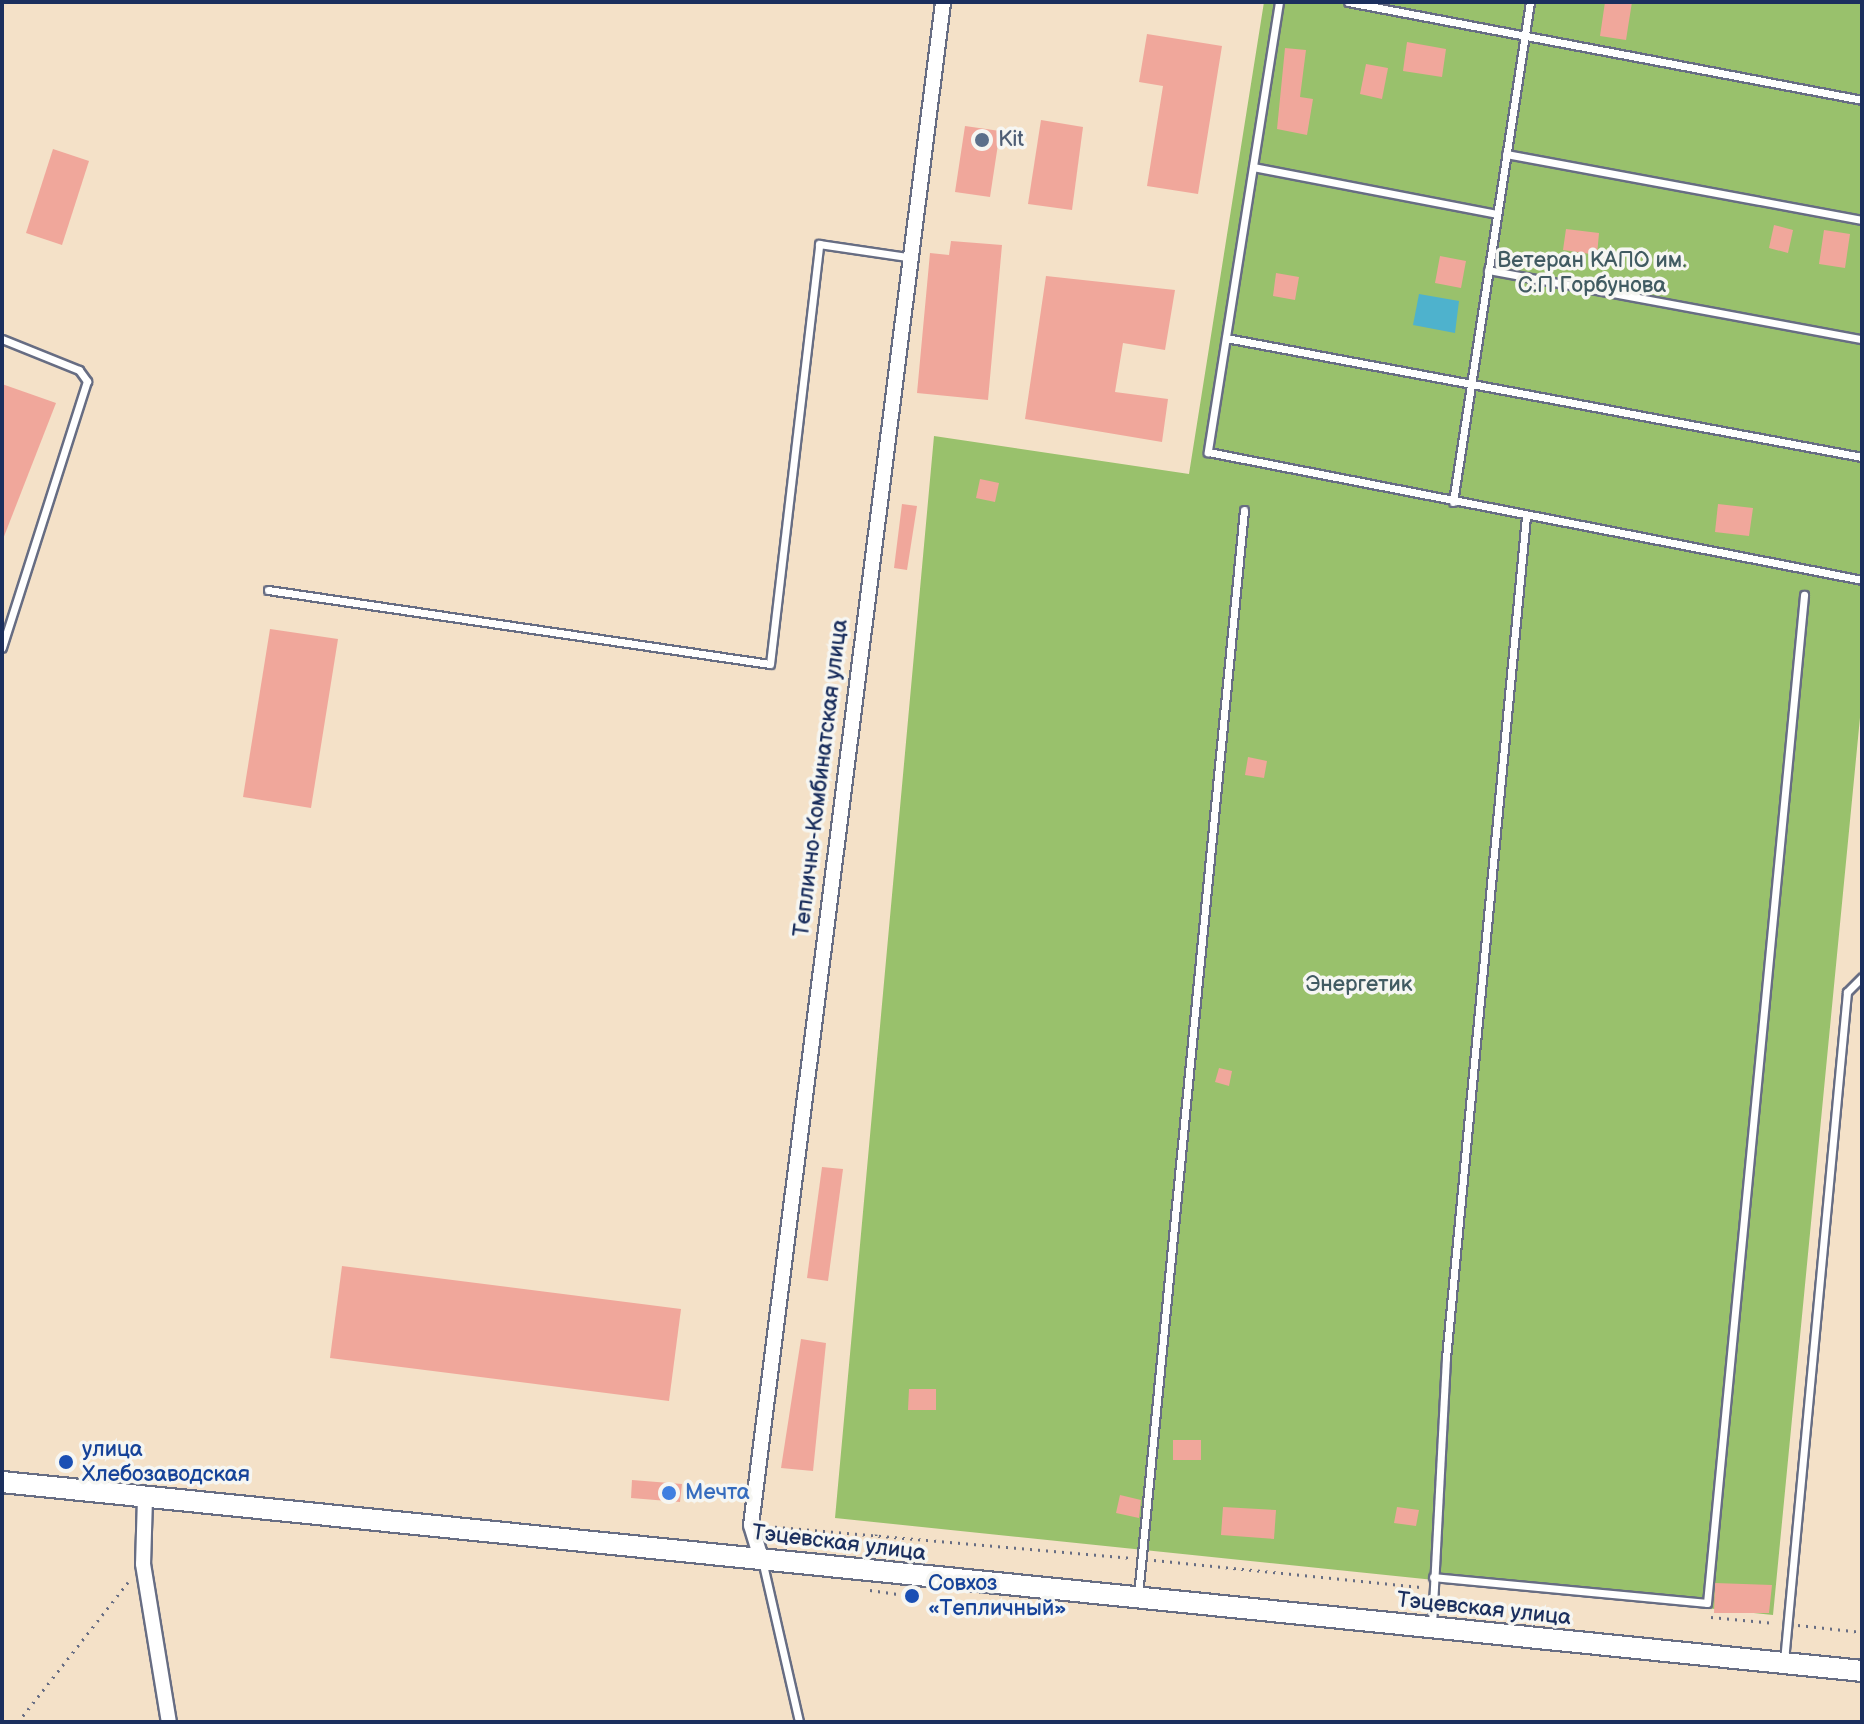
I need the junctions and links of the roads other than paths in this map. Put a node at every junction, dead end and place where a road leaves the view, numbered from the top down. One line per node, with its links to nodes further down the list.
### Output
1 (943, 2): 11 (street, Теплично-Комбинатская улица)
2 (1279, 2): 8 (lane)
3 (1348, 2): 5 (lane)
4 (1530, 2): 5 (lane)
5 (1524, 38): 6 (lane); 7 (lane)
6 (1862, 100)
7 (1506, 154): 9 (lane); 10 (lane)
8 (1253, 167): 9 (lane); 13 (lane)
9 (1497, 214): 12 (lane)
10 (1862, 220)
11 (907, 257): 22 (lane); 28 (street, Теплично-Комбинатская улица)
12 (1488, 270): 15 (lane); 16 (lane)
13 (1226, 338): 16 (lane); 18 (lane)
14 (2, 339): 24 (lane)
15 (1862, 339)
16 (1470, 385): 17 (lane); 18 (lane)
17 (1862, 457)
18 (1453, 502): 20 (lane)
19 (1244, 510): 30 (lane)
20 (1526, 516): 21 (lane); 29 (lane)
21 (1862, 580)
22 (268, 590)
23 (1804, 595): 29 (lane)
24 (2, 648)
25 (1862, 977): 32 (lane)
26 (2, 1482): 27 (main road, Тэцевская улица)
27 (145, 1498): 28 (main road, Тэцевская улица); 34 (street)
28 (761, 1558): 30 (main road, Тэцевская улица); 35 (lane)
29 (1433, 1577): 31 (lane)
30 (1138, 1601): 31 (main road, Тэцевская улица)
31 (1432, 1627): 32 (main road, Тэцевская улица)
32 (1784, 1664): 33 (main road, Тэцевская улица)
33 (1862, 1671)
34 (169, 1722)
35 (799, 1722)

